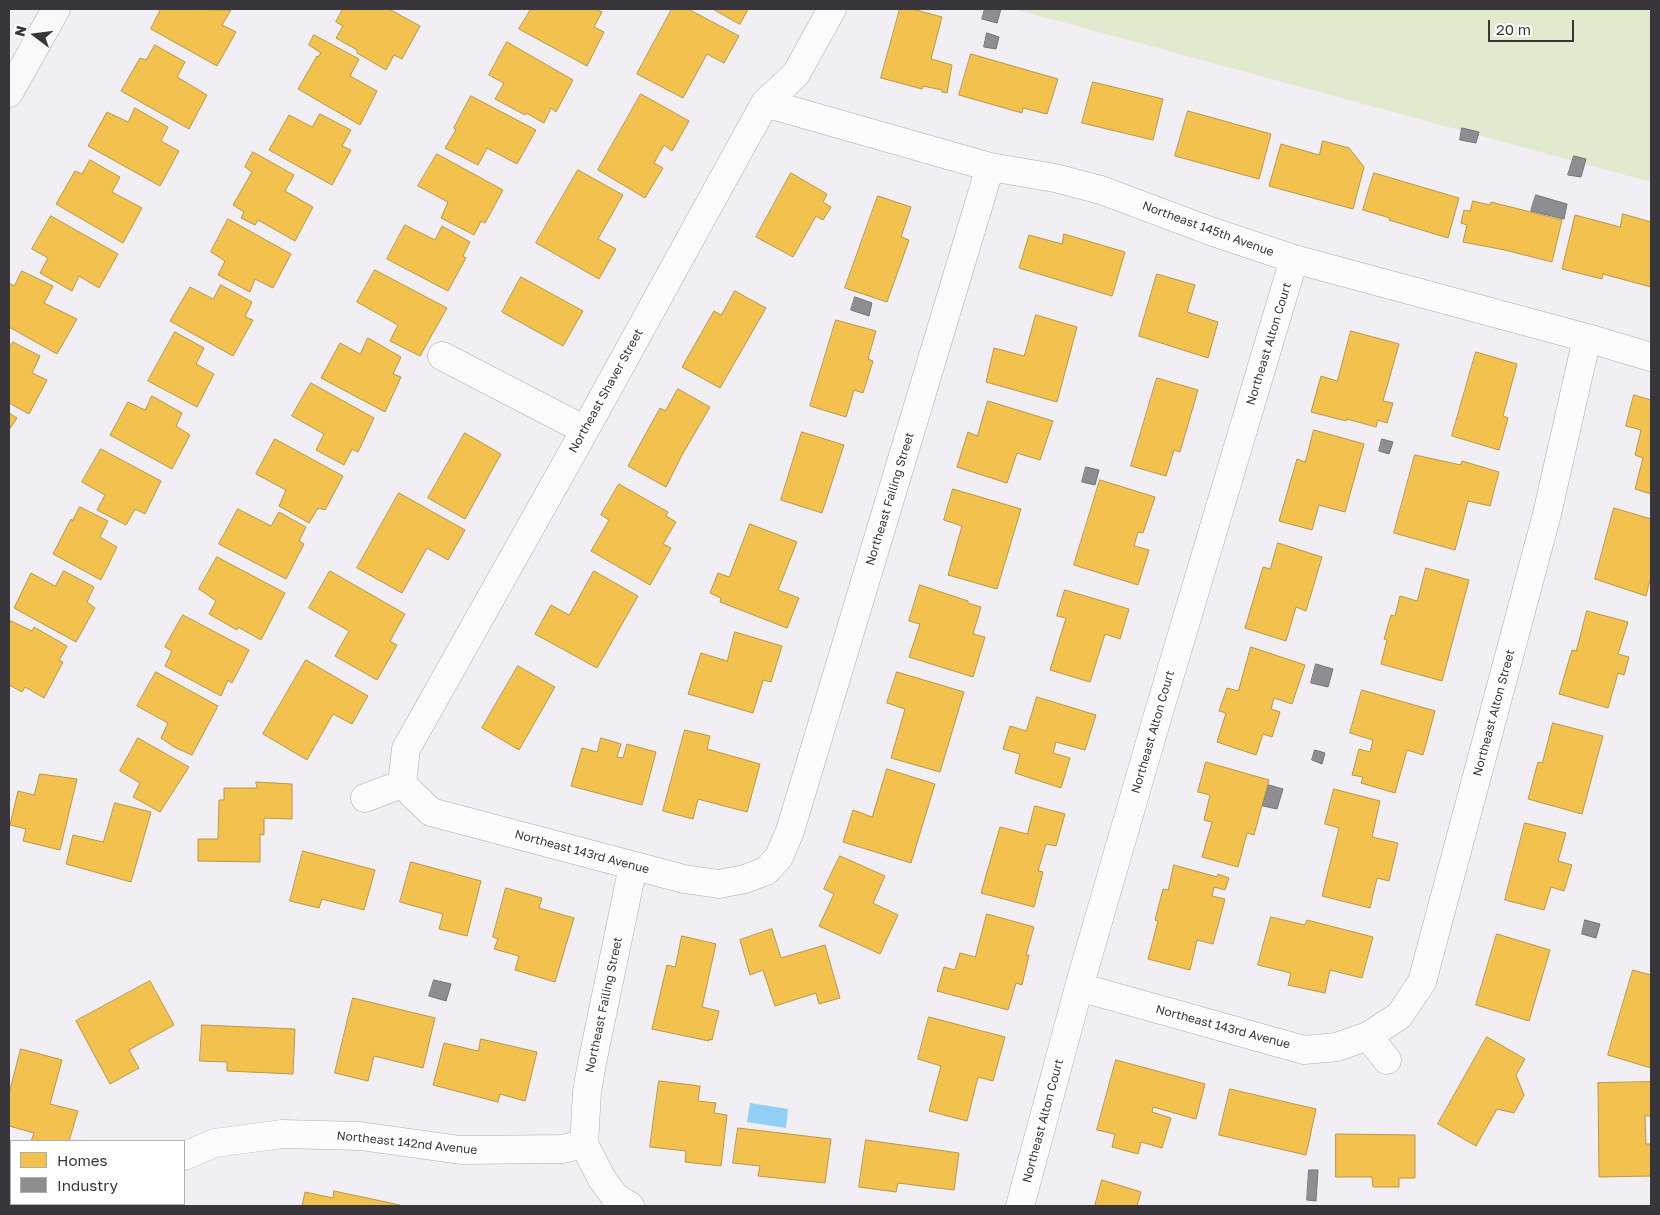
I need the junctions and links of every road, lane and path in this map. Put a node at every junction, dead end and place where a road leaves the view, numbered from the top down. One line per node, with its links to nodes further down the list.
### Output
1 (56, 9): 3 (main road)
2 (832, 9): 4 (street, Northeast Shaver Street)
3 (9, 94)
4 (765, 103): 5 (street, Northeast 145th Avenue); 10 (street, Northeast Shaver Street)
5 (990, 167): 6 (street, Northeast 145th Avenue); 13 (street, Northeast Failing Street)
6 (1294, 259): 7 (street, Northeast 145th Avenue); 15 (street, Northeast Alton Court)
7 (1587, 338): 9 (street, Northeast 145th Avenue); 16 (street, Northeast Alton Street)
8 (442, 356): 10 (street)
9 (1651, 357)
10 (585, 430): 11 (street, Northeast Shaver Street)
11 (402, 784): 12 (street); 14 (street, Northeast 143rd Avenue)
12 (365, 798)
13 (790, 830): 14 (street, Northeast 143rd Avenue)
14 (634, 866): 18 (street, Northeast Failing Street)
15 (1079, 987): 16 (street, Northeast 143rd Avenue); 21 (street, Northeast Alton Court)
16 (1368, 1036): 17 (street)
17 (1387, 1060)
18 (584, 1144): 19 (street, Northeast 142nd Avenue); 20 (street)
19 (185, 1156)
20 (630, 1206)
21 (1020, 1206)

